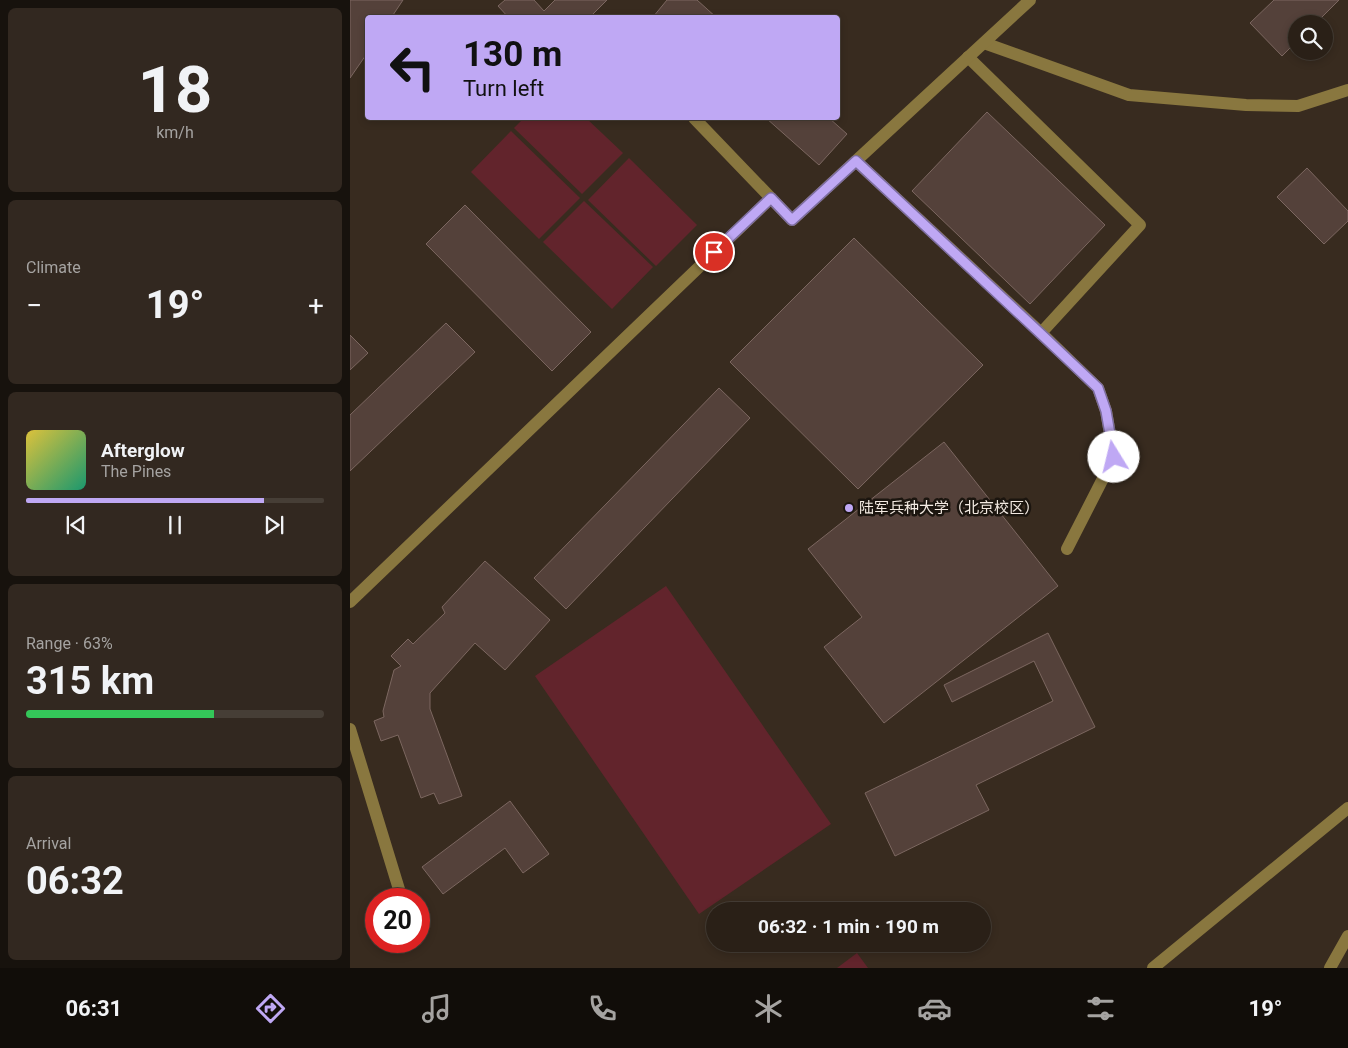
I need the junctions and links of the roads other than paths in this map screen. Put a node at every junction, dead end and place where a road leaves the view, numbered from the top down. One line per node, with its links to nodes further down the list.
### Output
1 (1030, 0): 2 (lane)
2 (984, 43): 3 (lane); 4 (lane)
3 (968, 57): 6 (lane); 8 (lane)
4 (1348, 90)
5 (696, 120): 7 (lane)
6 (856, 161): 7 (lane); 8 (lane)
7 (771, 198): 10 (lane)
8 (1041, 334): 9 (lane)
9 (1067, 549)
10 (350, 602)
11 (350, 729): 13 (lane)
12 (1348, 808): 15 (lane)
13 (399, 888)
14 (1348, 936): 16 (lane)
15 (1152, 968)
16 (1330, 968)

